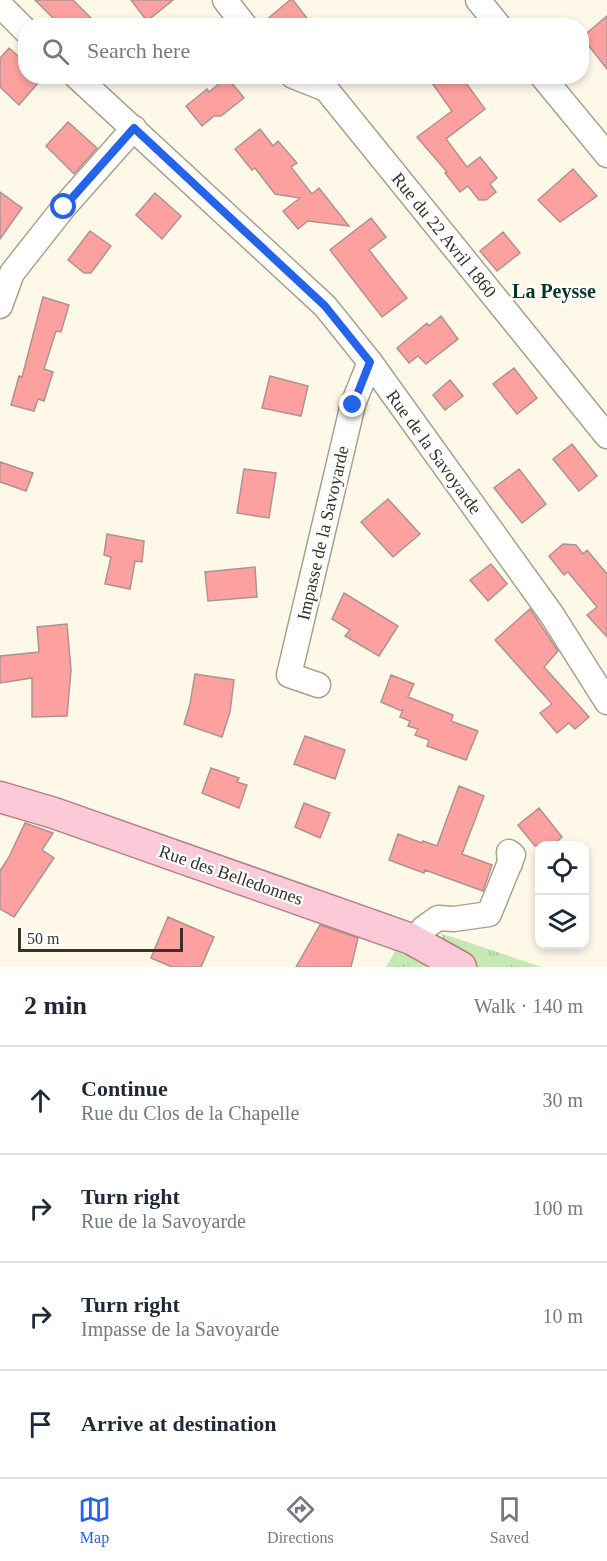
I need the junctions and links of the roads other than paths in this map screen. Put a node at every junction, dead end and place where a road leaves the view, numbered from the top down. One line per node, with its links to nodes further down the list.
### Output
1 (225, 0): 4 (street)
2 (478, 0): 5 (street)
3 (0, 4): 6 (street)
4 (239, 18)
5 (493, 18)
6 (18, 23)
7 (85, 84): 10 (street, Rue de la Savoyarde)
8 (313, 84): 14 (street, Rue du 22 Avril 1860)
9 (549, 84): 11 (street)
10 (134, 128): 12 (street); 13 (street, Rue de la Savoyarde)
11 (607, 155)
12 (0, 306)
13 (370, 362): 15 (street, Impasse de la Savoyarde); 16 (street, Rue de la Savoyarde)
14 (607, 436)
15 (318, 685)
16 (607, 702)
17 (0, 797): 19 (main road, Rue des Belledonnes)
18 (510, 864): 19 (street)
19 (414, 940): 20 (main road, Rue des Belledonnes)
20 (460, 966)

